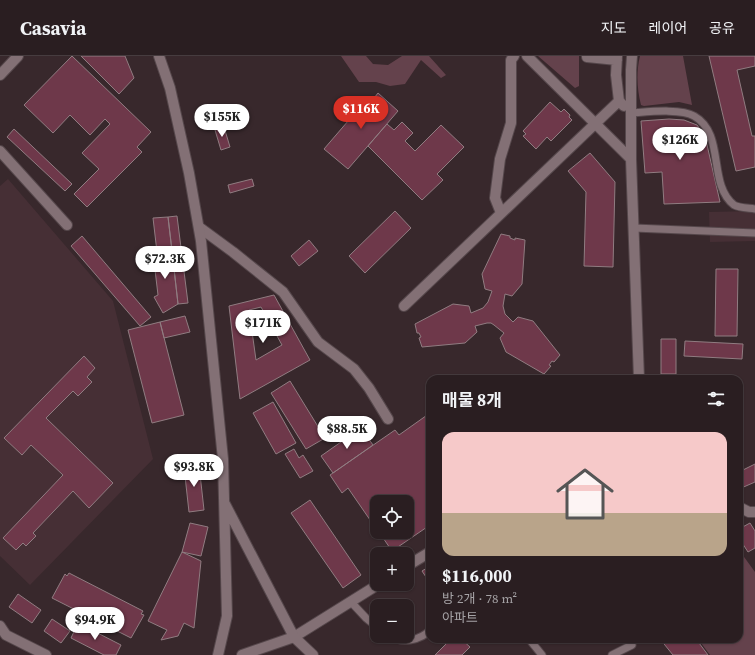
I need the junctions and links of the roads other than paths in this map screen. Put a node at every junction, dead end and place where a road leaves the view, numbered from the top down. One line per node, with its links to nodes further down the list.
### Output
1 (18, 56): 8 (street)
2 (159, 56): 17 (street)
3 (514, 56): 15 (street)
4 (527, 56): 11 (street)
5 (587, 56): 7 (street)
6 (632, 56): 10 (street)
7 (617, 58): 9 (street)
8 (0, 74)
9 (619, 101): 10 (street); 11 (street)
10 (631, 113): 13 (street); 14 (lane)
11 (595, 124): 13 (street); 15 (street)
12 (0, 151): 16 (street)
13 (631, 159): 18 (street)
14 (755, 210)
15 (501, 213): 20 (street)
16 (67, 225)
17 (199, 227): 22 (street); 23 (street)
18 (634, 228): 19 (lane); 21 (street)
19 (755, 233)
20 (404, 306)
21 (639, 375)
22 (388, 419)
23 (224, 502): 33 (street); 38 (street)
24 (743, 509): 25 (street)
25 (755, 512)
26 (426, 554): 27 (street)
27 (414, 562)
28 (370, 590): 29 (street)
29 (350, 602): 30 (lane); 33 (street)
30 (370, 621)
31 (0, 626): 37 (street)
32 (426, 634): 34 (lane)
33 (294, 637): 39 (street); 40 (street)
34 (414, 640)
35 (532, 643): 41 (lane)
36 (631, 643): 42 (lane)
37 (46, 655)
38 (218, 655)
39 (242, 655)
40 (313, 655)
41 (542, 655)
42 (612, 655)

